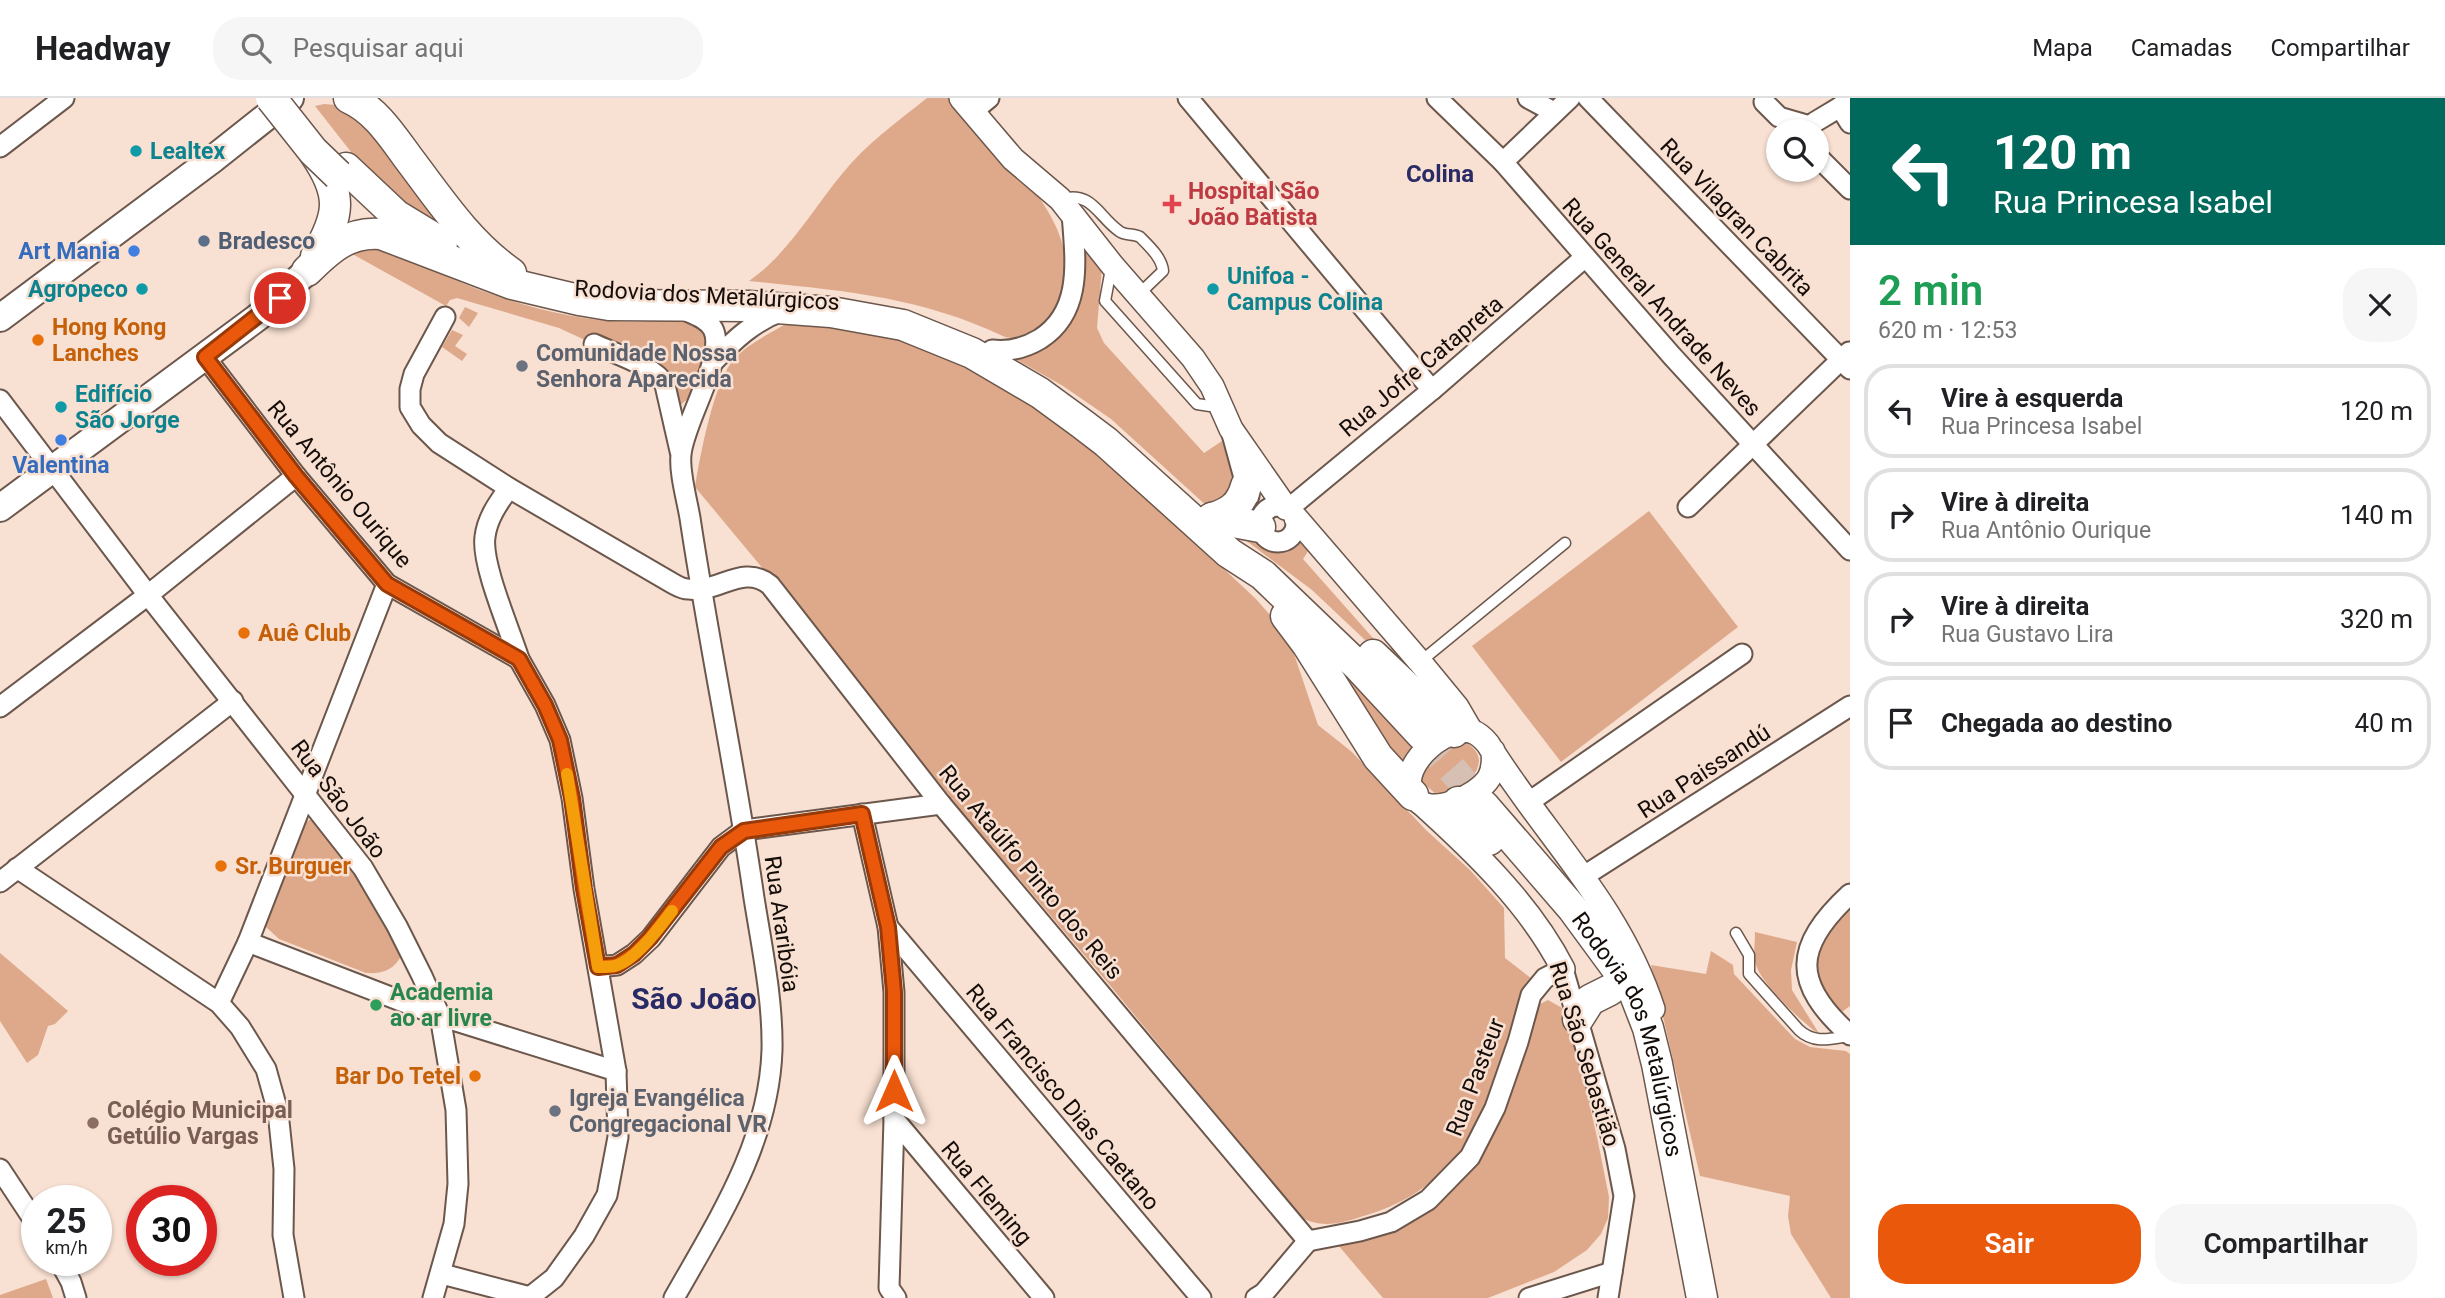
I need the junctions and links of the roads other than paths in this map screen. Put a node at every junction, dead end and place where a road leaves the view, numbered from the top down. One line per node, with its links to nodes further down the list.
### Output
1 (64, 98): 16 (street)
2 (271, 98): 19 (main road, bridge)
3 (289, 98): 19 (main road); 31 (main road)
4 (349, 98): 26 (main road)
5 (1188, 98): 37 (street)
6 (1437, 98): 17 (street, Rua General Andrade Neves)
7 (1528, 98): 13 (street)
8 (1570, 98): 13 (street)
9 (1588, 98): 35 (street, Rua Vilagran Cabrita)
10 (1764, 102): 14 (street)
11 (974, 103): 21 (street)
12 (1847, 111): 15 (street)
13 (1554, 112): 17 (street)
14 (1784, 119)
15 (1829, 119)
16 (0, 147)
17 (1503, 162): 22 (street, Rua General Andrade Neves)
18 (1829, 168): 20 (street)
19 (339, 175): 24 (main road); 25 (main road); 26 (main road, Rodovia dos Metalúrgicos)
20 (1850, 189)
21 (1066, 206): 23 (street); 27 (lane); 33 (street)
22 (1584, 258): 37 (street, Rua Jofre Catapreta); 41 (street, Rua General Andrade Neves)
23 (1112, 265): 27 (street); 39 (lane)
24 (471, 270): 25 (main road); 28 (main road, Rodovia dos Metalúrgicos)
25 (307, 271): 34 (main road)
26 (511, 273): 33 (main road, Rodovia dos Metalúrgicos)
27 (1138, 295): 39 (street)
28 (672, 305): 29 (main road, Rodovia dos Metalúrgicos); 36 (street)
29 (793, 308): 36 (street); 51 (main road, Rodovia dos Metalúrgicos)
30 (445, 317): 46 (street)
31 (0, 318)
32 (594, 344): 42 (street, Rua Araribóia)
33 (992, 350): 50 (main road, Rodovia dos Metalúrgicos)
34 (205, 357): 43 (main road); 44 (street, Rua Antônio Ourique)
35 (1847, 360): 41 (street)
36 (714, 361): 42 (street, Rua Araribóia)
37 (1432, 390): 49 (street, Rua Jofre Catapreta)
38 (0, 400): 43 (street, Rua São João)
39 (1220, 400): 40 (street)
40 (1231, 429): 45 (street); 49 (street)
41 (1752, 445): 47 (street); 53 (street, Rua General Andrade Neves)
42 (680, 455): 55 (street, Rua Araribóia)
43 (51, 470): 48 (main road); 56 (street, Rua São João)
44 (296, 476): 54 (street, Rua Antônio Ourique); 56 (street)
45 (1246, 486): 50 (main road); 51 (street)
46 (509, 488): 55 (street); 58 (street)
47 (1688, 507)
48 (0, 508)
49 (1290, 511): 51 (street); 51 (street); 59 (street)
50 (1212, 518): 51 (main road)
51 (1247, 536): 63 (main road); 64 (main road, Rodovia dos Metalúrgicos); 67 (main road)
52 (1565, 543): 59 (lane)
53 (1850, 550)
54 (387, 584): 58 (street, Rua Antônio Ourique); 66 (street)
55 (700, 589): 69 (street, Rua Ataúlfo Pinto dos Reis); 72 (street, Rua Araribóia)
56 (148, 595): 60 (street, Rua São João); 62 (street)
57 (1742, 654): 68 (street)
58 (519, 659): 81 (street)
59 (1420, 662): 63 (street)
60 (233, 701): 66 (street, Rua São João); 74 (street)
61 (1850, 706): 75 (street, Rua Paissandú)
62 (0, 707)
63 (1462, 732): 65 (street); 67 (street)
64 (1422, 735)
65 (1493, 751): 68 (street); 70 (street)
66 (306, 794): 80 (street); 85 (street, Rua São João)
67 (1416, 799): 70 (street); 73 (street, Rua São Sebastião)
68 (1529, 802): 75 (street)
69 (941, 804): 71 (street); 93 (street, Rua Ataúlfo Pinto dos Reis)
70 (1465, 804): 73 (street, Rua São Sebastião); 83 (main road); 88 (main road, Rodovia dos Metalúrgicos)
71 (862, 814): 72 (street); 78 (street)
72 (744, 831): 81 (street); 102 (street, Rua Araribóia)
73 (1464, 841): 82 (street, Rua São Sebastião)
74 (17, 868): 76 (street); 84 (street)
75 (1584, 876): 88 (street)
76 (0, 881)
77 (1850, 894): 87 (street)
78 (888, 927): 90 (street); 104 (street, Rua Francisco Dias Caetano)
79 (1736, 933): 87 (lane)
80 (248, 942): 84 (street); 85 (street)
81 (598, 967): 89 (street)
82 (1563, 969): 86 (street, Rua São Sebastião); 93 (street, Rua Pasteur)
83 (1610, 990): 86 (main road); 88 (main road)
84 (219, 1003): 100 (street)
85 (440, 1016): 89 (street); 95 (street, Rua São João)
86 (1578, 1019): 94 (street, Rua São Sebastião)
87 (1848, 1029)
88 (1657, 1064): 108 (main road, Rodovia dos Metalúrgicos)
89 (616, 1071): 98 (street)
90 (894, 1119): 97 (street); 103 (street, Rua Fleming)
91 (0, 1169): 92 (street)
92 (21, 1200)
93 (1308, 1241): 105 (street)
94 (1612, 1272): 106 (street); 107 (street, Rua São Sebastião)
95 (442, 1274): 98 (street); 101 (street, Rua São João)
96 (69, 1276): 99 (street)
97 (887, 1295)
98 (530, 1297)
99 (76, 1298)
100 (294, 1298)
101 (433, 1298)
102 (674, 1298)
103 (1044, 1298)
104 (1201, 1298)
105 (1256, 1298)
106 (1529, 1298)
107 (1608, 1298)
108 (1702, 1298)

